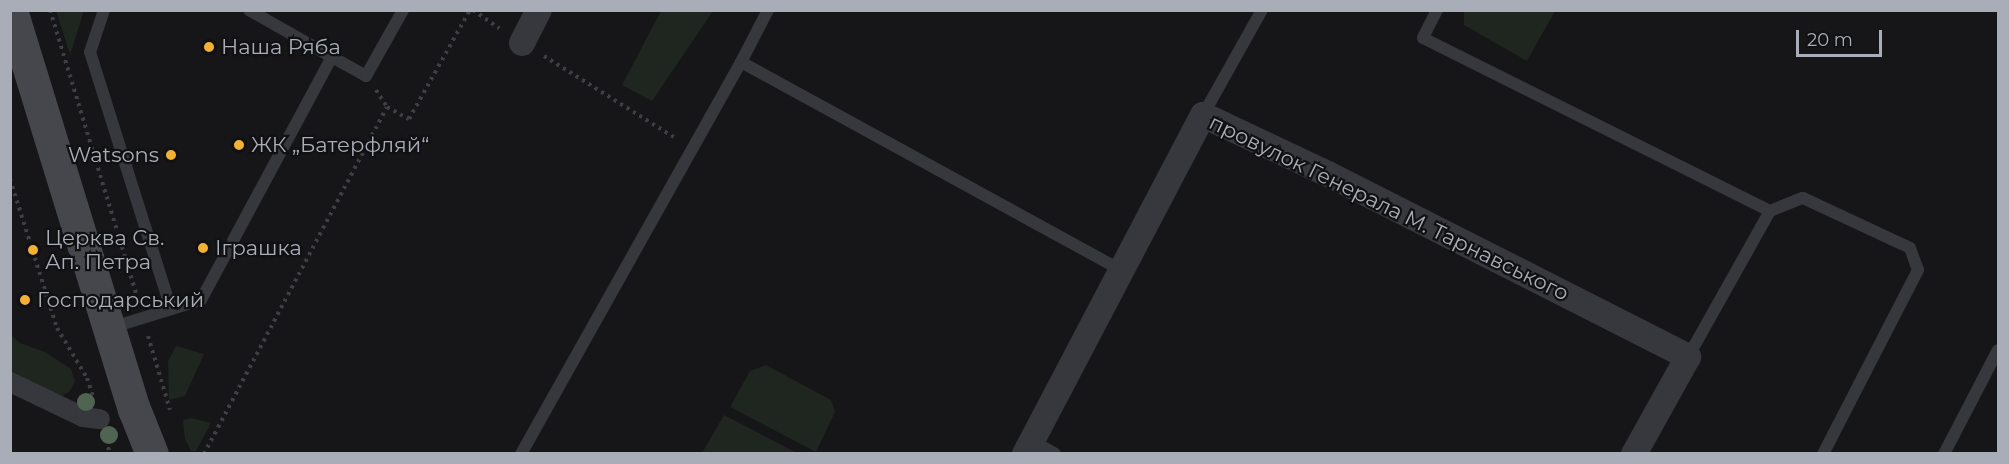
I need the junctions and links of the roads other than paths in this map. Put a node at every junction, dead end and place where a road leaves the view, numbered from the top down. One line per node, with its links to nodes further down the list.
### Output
1 (11, 10): 16 (main road)
2 (104, 10): 15 (lane)
3 (249, 10): 10 (lane)
4 (403, 10): 10 (lane)
5 (539, 10): 9 (street)
6 (768, 10): 11 (lane)
7 (1262, 10): 12 (lane)
8 (1437, 10): 13 (lane)
9 (522, 43)
10 (332, 57): 15 (lane)
11 (741, 62): 14 (lane); 23 (lane)
12 (1203, 115): 14 (street, провулок Генерала М. Тарнавського); 18 (street, провулок Генерала М. Тарнавського)
13 (1770, 211): 18 (lane); 26 (lane)
14 (1121, 270): 21 (street, провулок Генерала М. Тарнавського)
15 (171, 309): 16 (lane)
16 (109, 328): 22 (main road)
17 (1998, 350): 27 (lane)
18 (1688, 357): 25 (street)
19 (10, 382): 20 (street)
20 (100, 418)
21 (1028, 447): 24 (lane)
22 (152, 453)
23 (520, 453)
24 (1055, 453)
25 (1634, 453)
26 (1823, 453)
27 (1944, 453)

